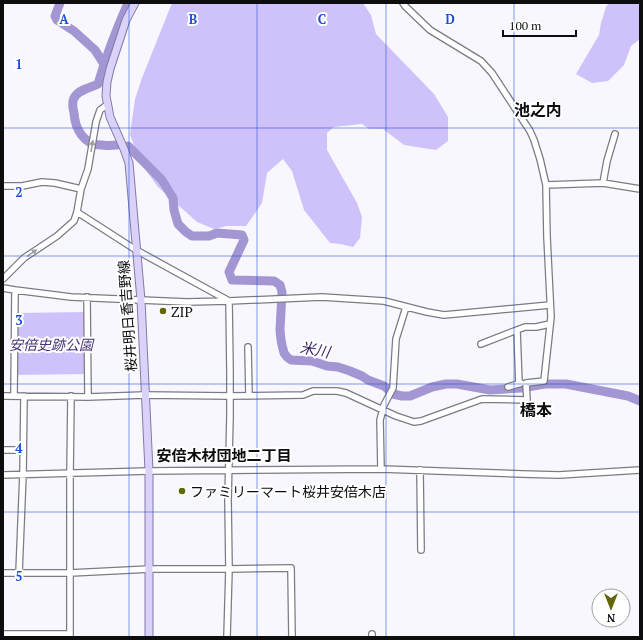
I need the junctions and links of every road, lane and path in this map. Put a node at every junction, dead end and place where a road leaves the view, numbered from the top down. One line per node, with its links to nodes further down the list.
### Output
1 (135, 3): 3 (main road, 桜井明日香吉野線)
2 (403, 3): 6 (street)
3 (107, 105): 8 (street, one-way to 3); 11 (main road, 桜井明日香吉野線)
4 (615, 134): 5 (street)
5 (603, 183): 6 (street); 9 (street)
6 (546, 185): 18 (street)
7 (3, 186): 8 (street)
8 (81, 189): 10 (street)
9 (640, 189)
10 (77, 212): 11 (street); 12 (street, one-way to 10)
11 (136, 250): 16 (main road, 桜井明日香吉野線); 17 (street)
12 (3, 279)
13 (3, 288): 14 (street)
14 (15, 290): 15 (street); 29 (street)
15 (87, 297): 16 (street); 34 (street)
16 (141, 300): 17 (street); 27 (main road, 桜井明日香吉野線)
17 (228, 301): 19 (street); 32 (street)
18 (550, 305): 19 (street); 20 (street)
19 (406, 307): 35 (street)
20 (550, 324): 21 (street); 24 (street)
21 (517, 330): 22 (street); 25 (street)
22 (481, 344)
23 (248, 347): 33 (street)
24 (526, 383): 25 (street); 35 (street)
25 (519, 384): 26 (street)
26 (508, 387)
27 (145, 395): 32 (street); 34 (street); 41 (main road, 桜井明日香吉野線)
28 (3, 396): 29 (street)
29 (14, 396): 30 (street)
30 (24, 396): 31 (street); 37 (street)
31 (71, 396): 34 (street); 44 (street)
32 (230, 396): 33 (street); 42 (street)
33 (249, 396): 35 (street)
34 (88, 397)
35 (382, 410): 38 (street)
36 (3, 450): 37 (street)
37 (23, 450): 43 (street)
38 (381, 469): 39 (street); 42 (street)
39 (420, 470): 40 (street); 46 (street)
40 (640, 470)
41 (149, 471): 42 (street); 44 (street); 47 (main road, 桜井明日香吉野線)
42 (229, 471): 48 (street)
43 (23, 474): 44 (street); 45 (street); 50 (street)
44 (70, 474): 51 (street)
45 (3, 475)
46 (421, 550)
47 (150, 569): 48 (street); 51 (street); 54 (main road, 桜井明日香吉野線)
48 (229, 569): 55 (street); 56 (street)
49 (3, 573): 50 (street)
50 (20, 573): 51 (street)
51 (70, 573): 53 (street)
52 (3, 634): 53 (street)
53 (70, 636)
54 (149, 637)
55 (227, 637)
56 (292, 637)

